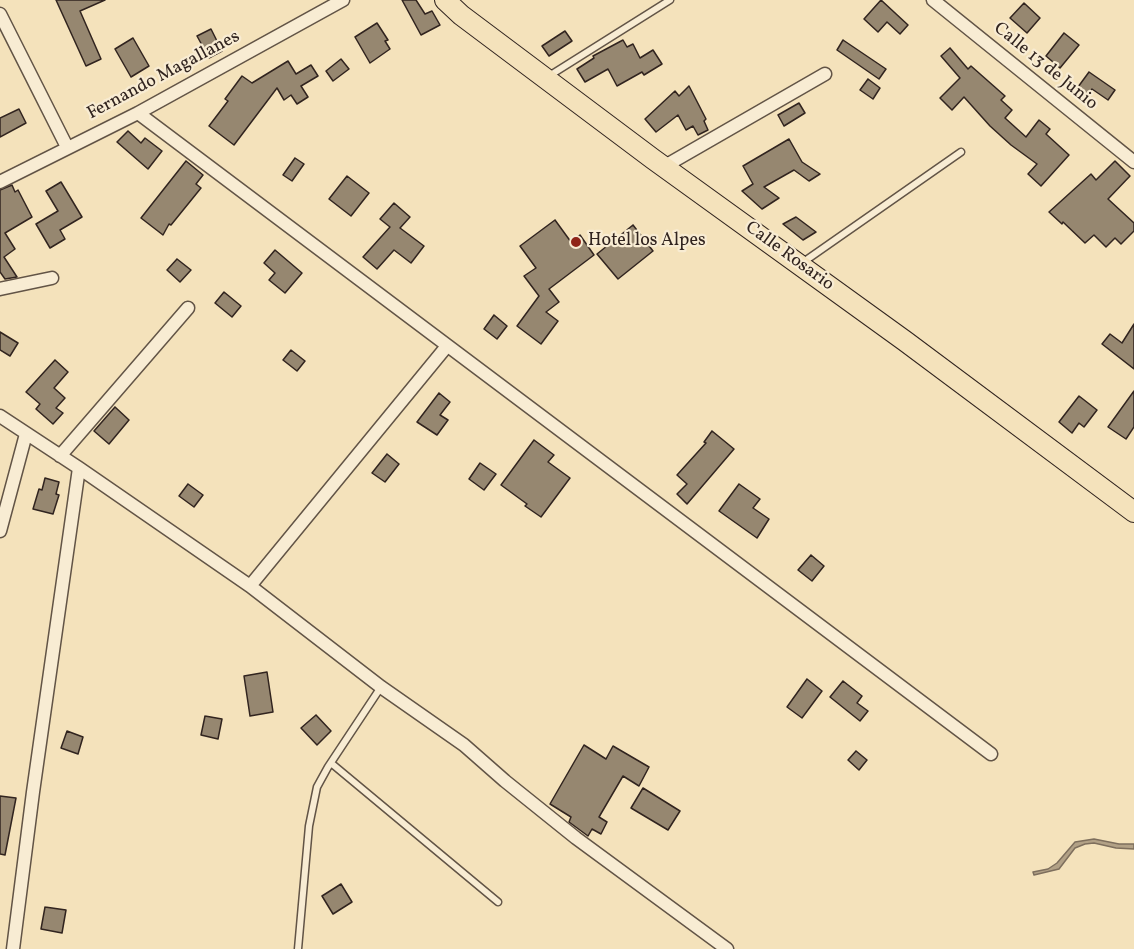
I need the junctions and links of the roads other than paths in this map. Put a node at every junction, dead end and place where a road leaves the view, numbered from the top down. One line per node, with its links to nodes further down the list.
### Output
1 (343, 0): 8 (street, Fernando Magallanes)
2 (445, 0): 7 (main road, Calle Rosario)
3 (670, 0): 7 (lane)
4 (933, 0): 11 (street, Calle 13 de Junio)
5 (0, 14): 9 (street)
6 (825, 74): 12 (street)
7 (545, 78): 12 (main road, Calle Rosario)
8 (138, 112): 9 (street, Fernando Magallanes); 18 (street)
9 (67, 147): 13 (street, Fernando Magallanes)
10 (961, 152): 14 (lane)
11 (1134, 162)
12 (665, 166): 14 (main road, Calle Rosario)
13 (0, 182)
14 (799, 265): 23 (main road, Calle Rosario)
15 (52, 278): 16 (street)
16 (0, 289)
17 (188, 308): 21 (street)
18 (447, 345): 25 (street); 27 (street)
19 (0, 416): 20 (street)
20 (26, 434): 21 (street); 24 (street)
21 (60, 456): 22 (street)
22 (79, 468): 25 (street); 30 (street)
23 (1134, 512)
24 (0, 531)
25 (250, 586): 26 (street)
26 (381, 687): 28 (lane); 32 (street)
27 (991, 754)
28 (331, 763): 29 (lane); 31 (lane)
29 (498, 902)
30 (14, 949)
31 (298, 949)
32 (727, 949)

